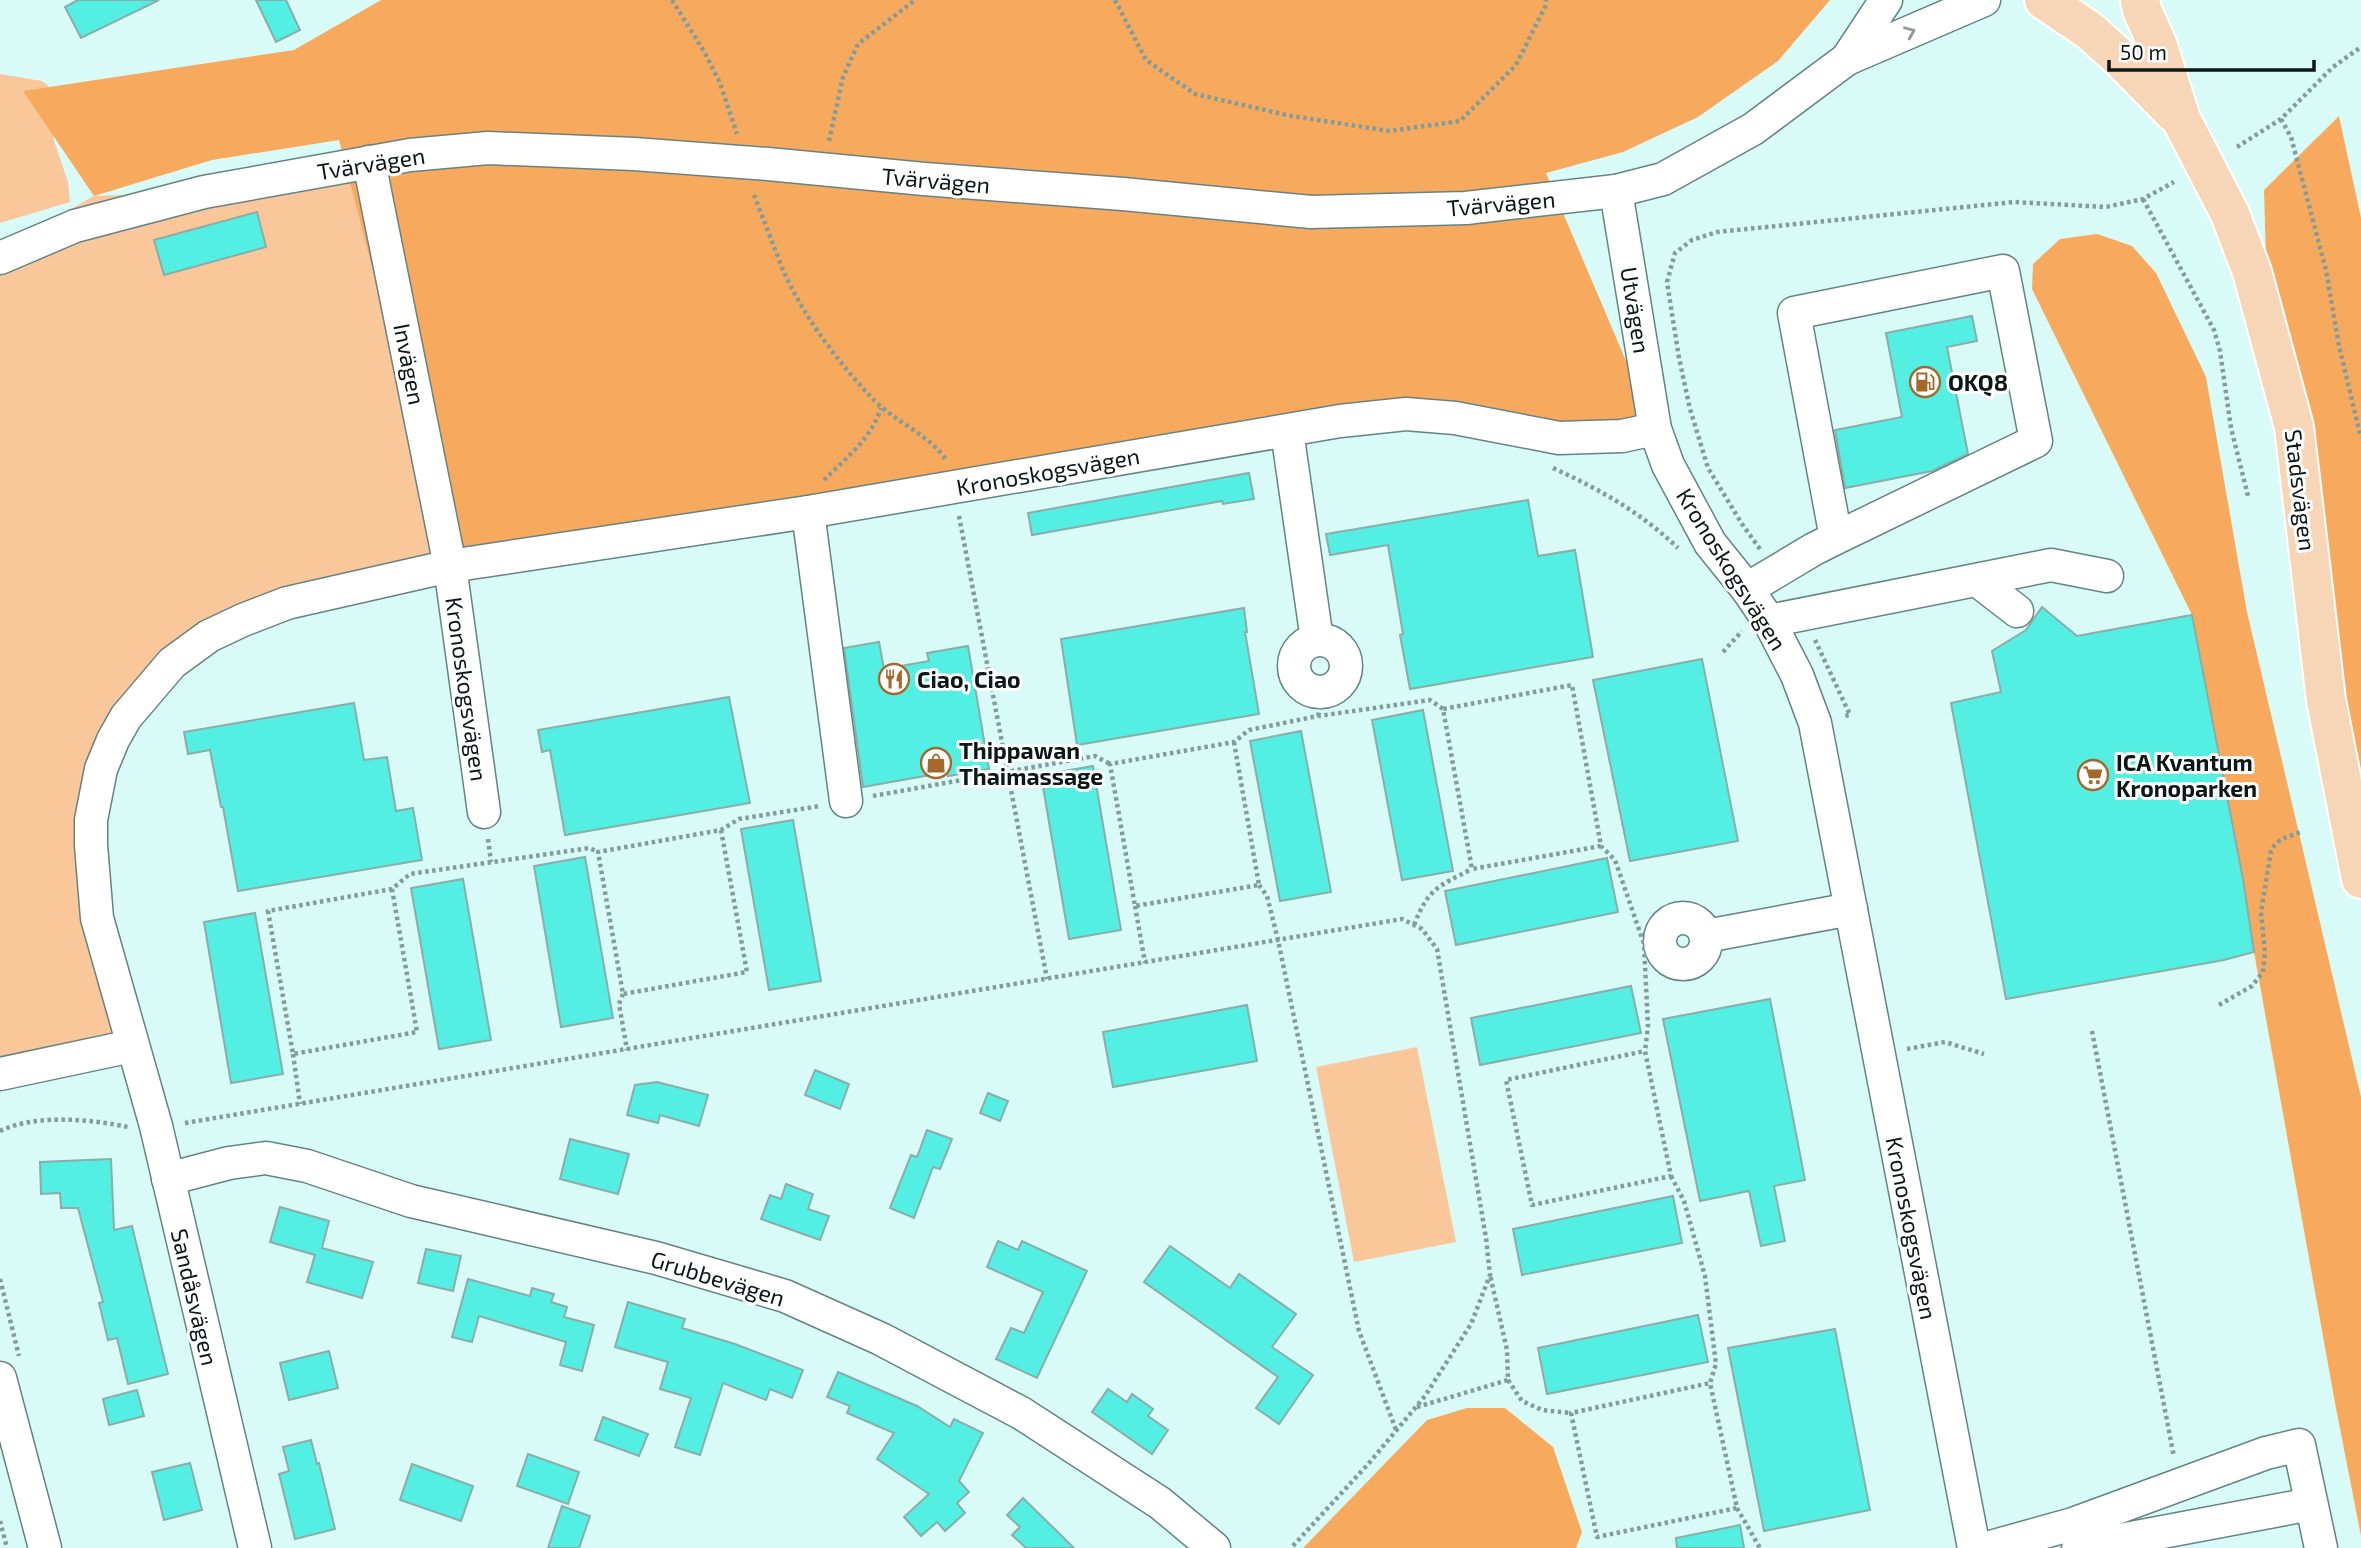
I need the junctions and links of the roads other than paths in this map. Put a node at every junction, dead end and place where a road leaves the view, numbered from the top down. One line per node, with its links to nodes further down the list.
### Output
1 (1886, 0): 5 (street, Tvärvägen)
2 (1984, 0): 5 (street, Tvärvägen, one-way to 2)
3 (2044, 0): 6 (main road, Stadsvägen)
4 (2140, 0): 6 (main road, Stadsvägen)
5 (1847, 58): 8 (street, Tvärvägen)
6 (2181, 119): 23 (main road, Stadsvägen)
7 (369, 162): 8 (street, Tvärvägen); 9 (street, Tvärvägen); 14 (street, Invägen)
8 (1616, 191): 10 (street, Utvägen)
9 (0, 258)
10 (1655, 429): 11 (street, Kronoskogsvägen); 17 (street, Kronoskogsvägen)
11 (1287, 431): 12 (street, Kronoskogsvägen); 20 (street)
12 (808, 512): 14 (street, Kronoskogsvägen); 21 (street)
13 (1836, 538): 13 (street); 17 (street)
14 (450, 566): 22 (street, Kronoskogsvägen); 26 (street, Kronoskogsvägen)
15 (2107, 576): 16 (street)
16 (1977, 580): 18 (street); 19 (street)
17 (1747, 589): 19 (street, Kronoskogsvägen)
18 (2017, 611)
19 (1754, 631): 24 (street, Kronoskogsvägen)
20 (1322, 704)
21 (846, 801)
22 (484, 813)
23 (2361, 879)
24 (1851, 909): 25 (street); 34 (street, Kronoskogsvägen)
25 (1652, 942)
26 (132, 1046): 27 (street); 28 (street, Sandåsvägen)
27 (0, 1074)
28 (168, 1179): 32 (street, Sandåsvägen); 33 (street, Grubbevägen)
29 (0, 1378): 31 (street)
30 (2311, 1504): 35 (street); 36 (street); 37 (street)
31 (45, 1548)
32 (255, 1548)
33 (1214, 1548)
34 (1974, 1548)
35 (1987, 1548)
36 (2078, 1548)
37 (2321, 1548)

